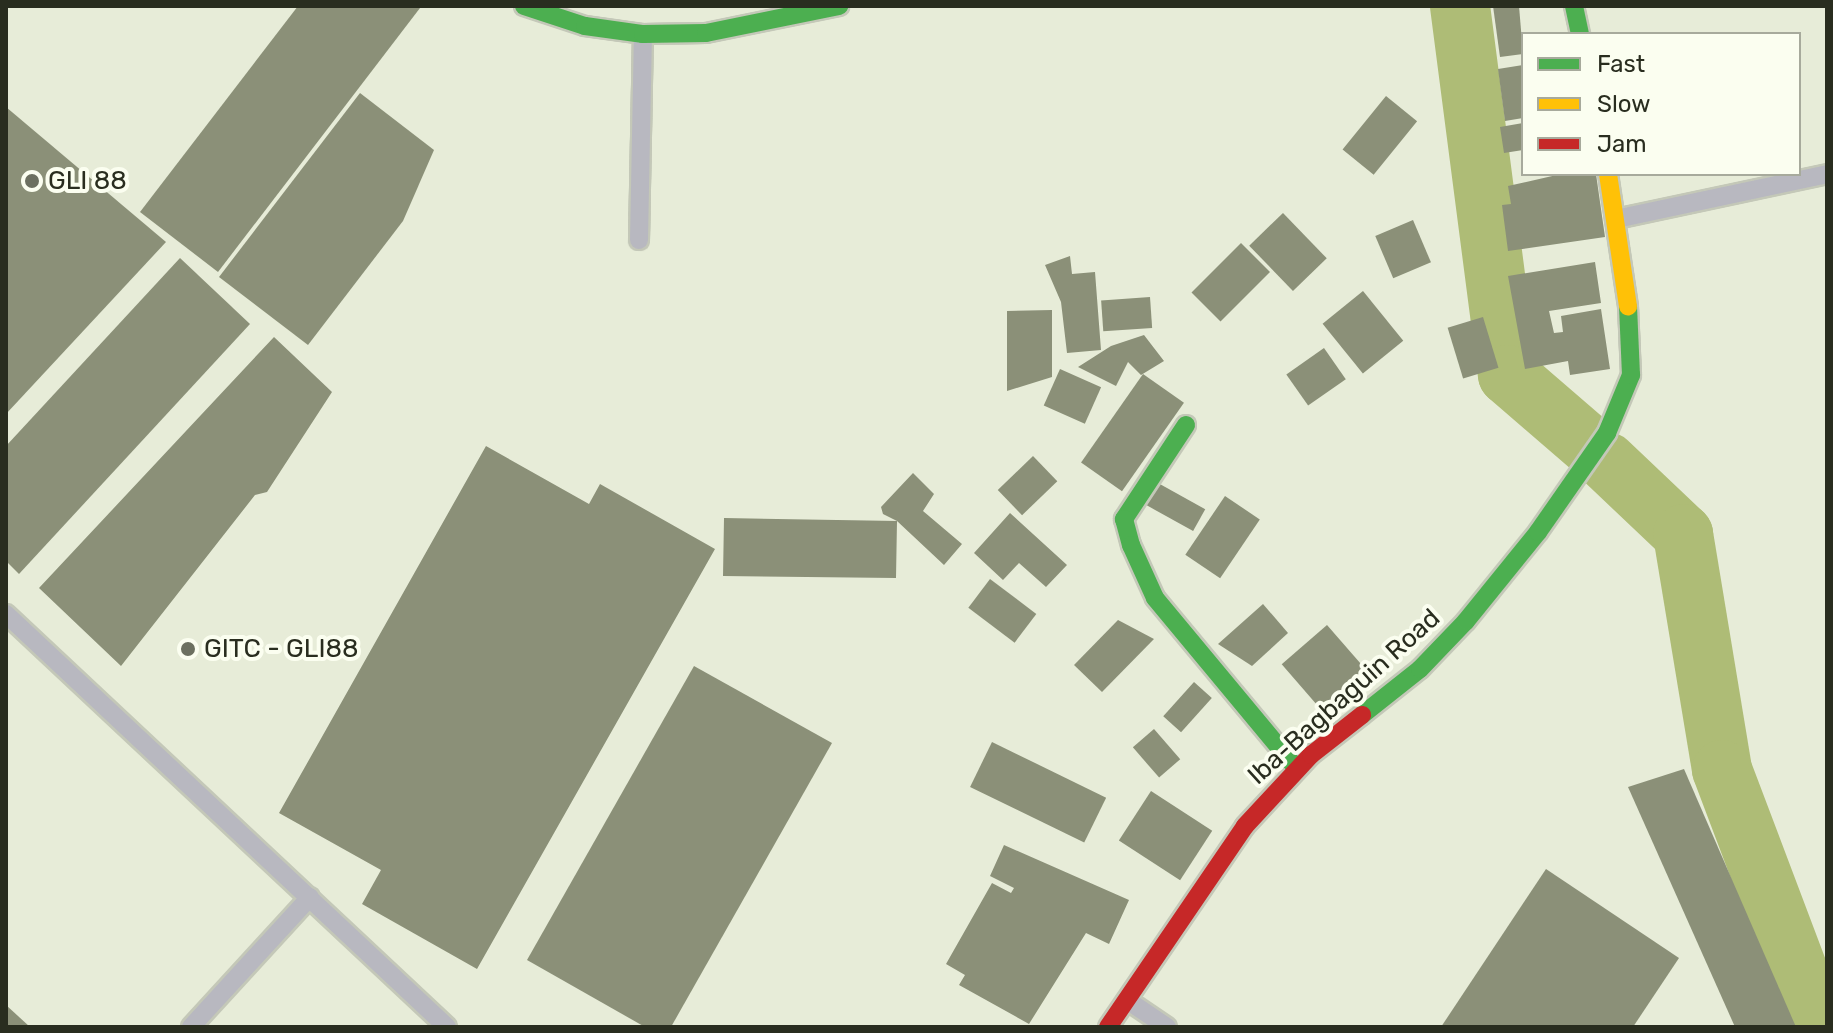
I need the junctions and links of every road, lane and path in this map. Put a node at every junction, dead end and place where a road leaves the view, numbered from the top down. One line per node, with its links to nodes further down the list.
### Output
1 (524, 6): 5 (street)
2 (839, 6): 5 (street)
3 (1574, 6): 4 (street)
4 (1580, 32)
5 (643, 34): 9 (lane)
6 (1827, 174): 8 (lane)
7 (1608, 176): 8 (street, Iba-Bagbaguin Road)
8 (1616, 219): 12 (street, Iba-Bagbaguin Road)
9 (639, 240)
10 (1186, 425): 12 (street)
11 (6, 614): 13 (lane)
12 (1297, 769): 14 (street, Iba-Bagbaguin Road)
13 (310, 897): 15 (lane); 16 (lane)
14 (1127, 1000): 17 (street, Iba-Bagbaguin Road); 18 (lane)
15 (191, 1027)
16 (447, 1027)
17 (1108, 1027)
18 (1167, 1027)

